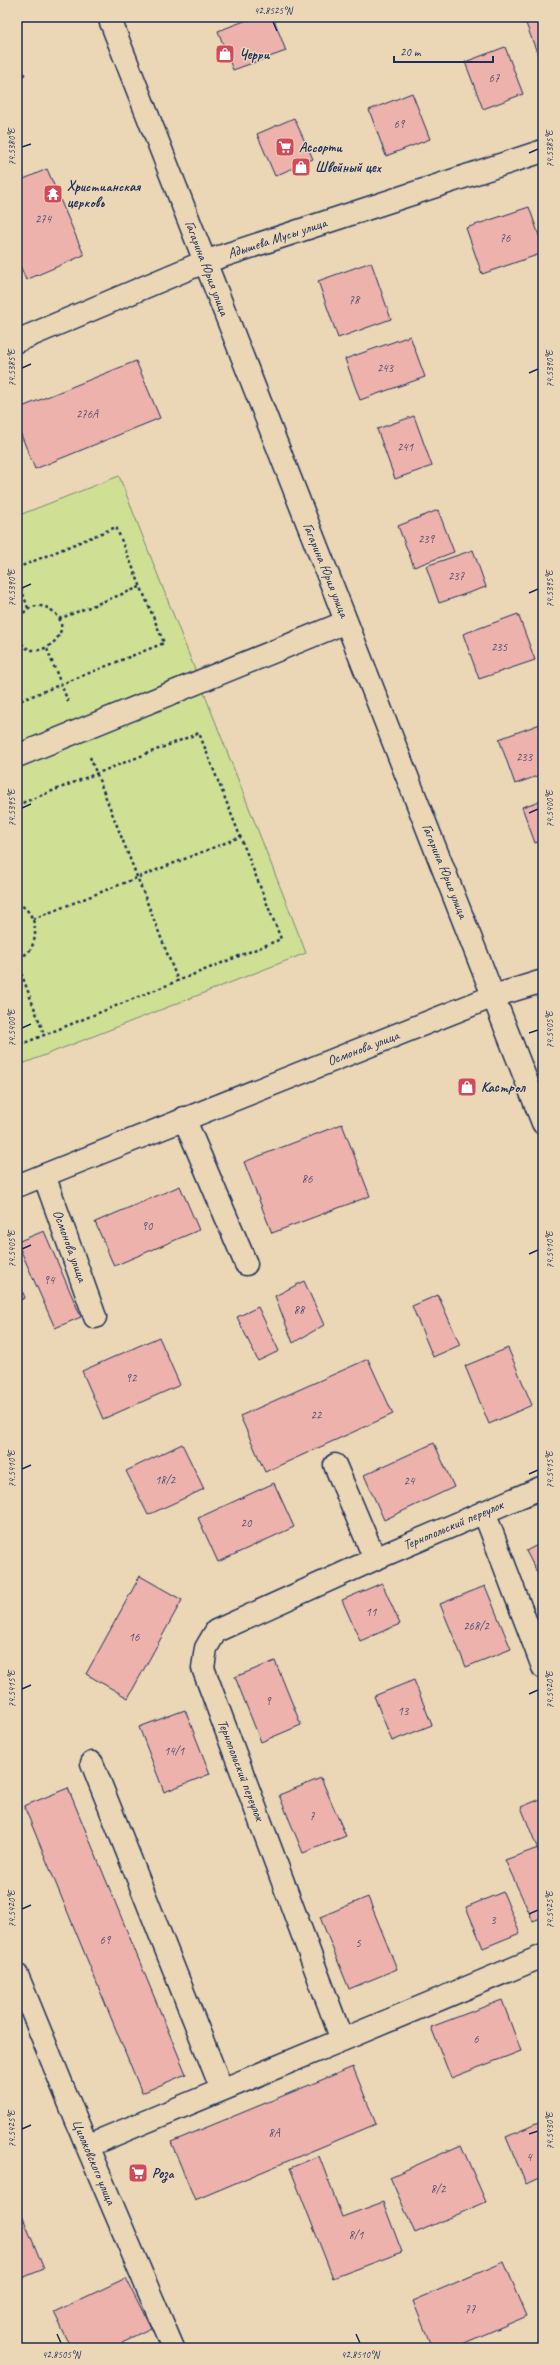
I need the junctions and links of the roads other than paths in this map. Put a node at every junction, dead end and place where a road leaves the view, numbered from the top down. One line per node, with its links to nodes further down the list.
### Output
1 (109, 17): 3 (street, Гагарина Юрия улица)
2 (543, 151): 3 (street, Адышева Мусы улица)
3 (204, 262): 4 (street, Адышева Мусы улица); 5 (street, Гагарина Юрия улица)
4 (17, 341)
5 (346, 622): 6 (street); 8 (street, Гагарина Юрия улица)
6 (17, 756)
7 (543, 981): 8 (street, Осмонова улица)
8 (494, 996): 9 (street, Осмонова улица); 10 (street, Гагарина Юрия улица)
9 (184, 1118): 11 (street, Осмонова улица); 13 (street)
10 (543, 1122)
11 (44, 1175): 12 (street, Осмонова улица); 14 (street, Осмонова улица)
12 (17, 1186)
13 (246, 1264)
14 (95, 1317)
15 (336, 1465): 18 (street)
16 (543, 1487): 17 (street, Тернопольский переулок)
17 (484, 1512): 18 (street, Тернопольский переулок); 19 (street)
18 (374, 1559): 23 (street, Тернопольский переулок)
19 (543, 1667)
20 (92, 1763): 24 (street)
21 (543, 1956): 23 (street)
22 (17, 1975): 25 (street, Циолковского улица)
23 (342, 2040): 24 (street)
24 (222, 2090): 25 (street)
25 (87, 2146): 26 (street, Циолковского улица)
26 (173, 2348)

